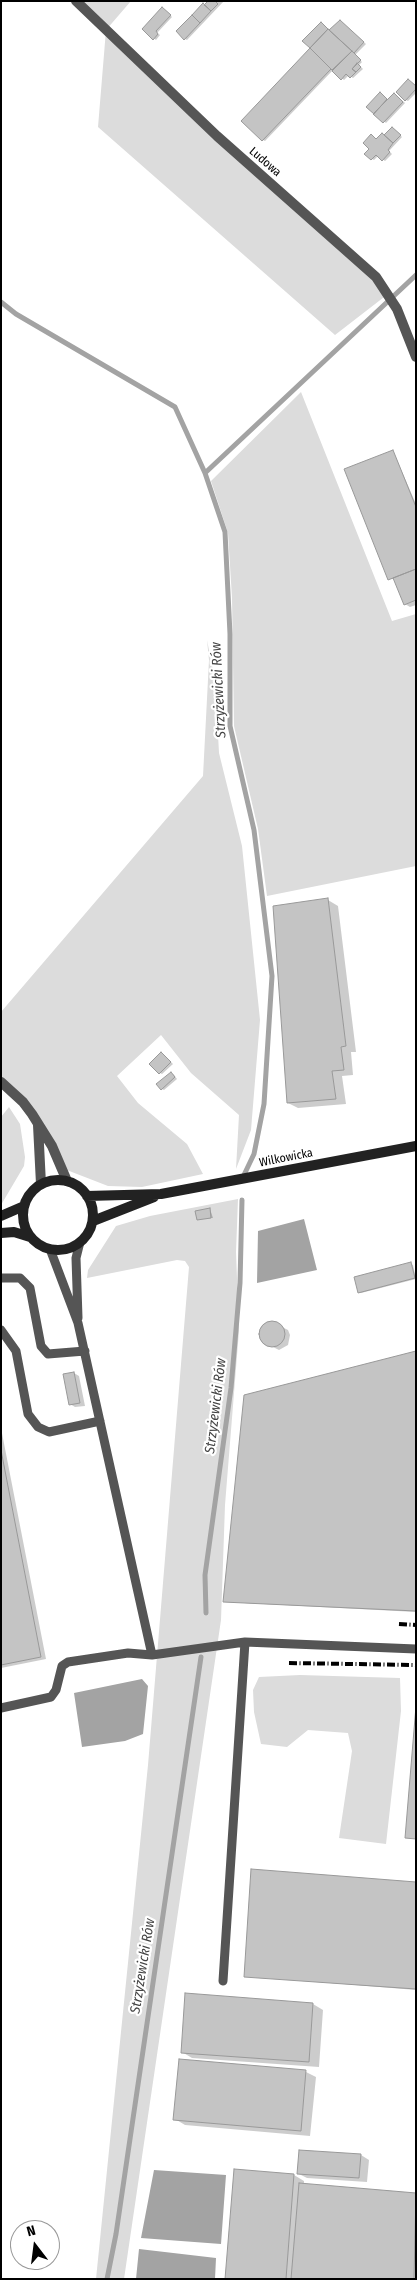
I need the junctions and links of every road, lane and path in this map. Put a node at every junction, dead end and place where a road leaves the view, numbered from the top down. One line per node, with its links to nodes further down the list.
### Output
1 (76, 1): 2 (street, Ludowa)
2 (416, 357)
3 (1, 1082): 4 (street)
4 (38, 1125): 6 (street); 7 (street)
5 (416, 1146): 8 (main road, Wilkowicka)
6 (67, 1181): 7 (main road); 9 (main road)
7 (41, 1184): 10 (main road)
8 (161, 1194): 9 (main road, Wilkowicka); 12 (main road, Wilkowicka)
9 (88, 1196): 12 (main road)
10 (24, 1206): 11 (main road); 14 (main road)
11 (1, 1216)
12 (92, 1221): 15 (main road)
13 (1, 1233): 14 (main road)
14 (30, 1237): 16 (main road)
15 (80, 1242): 16 (main road); 18 (lane)
16 (50, 1249): 18 (lane)
17 (1, 1278): 20 (lane)
18 (78, 1323): 20 (lane)
19 (1, 1330): 21 (lane)
20 (85, 1351): 21 (lane)
21 (100, 1421): 24 (lane)
22 (245, 1642): 23 (lane); 24 (lane); 26 (lane)
23 (416, 1649)
24 (152, 1655): 25 (lane)
25 (1, 1708)
26 (223, 1981)

